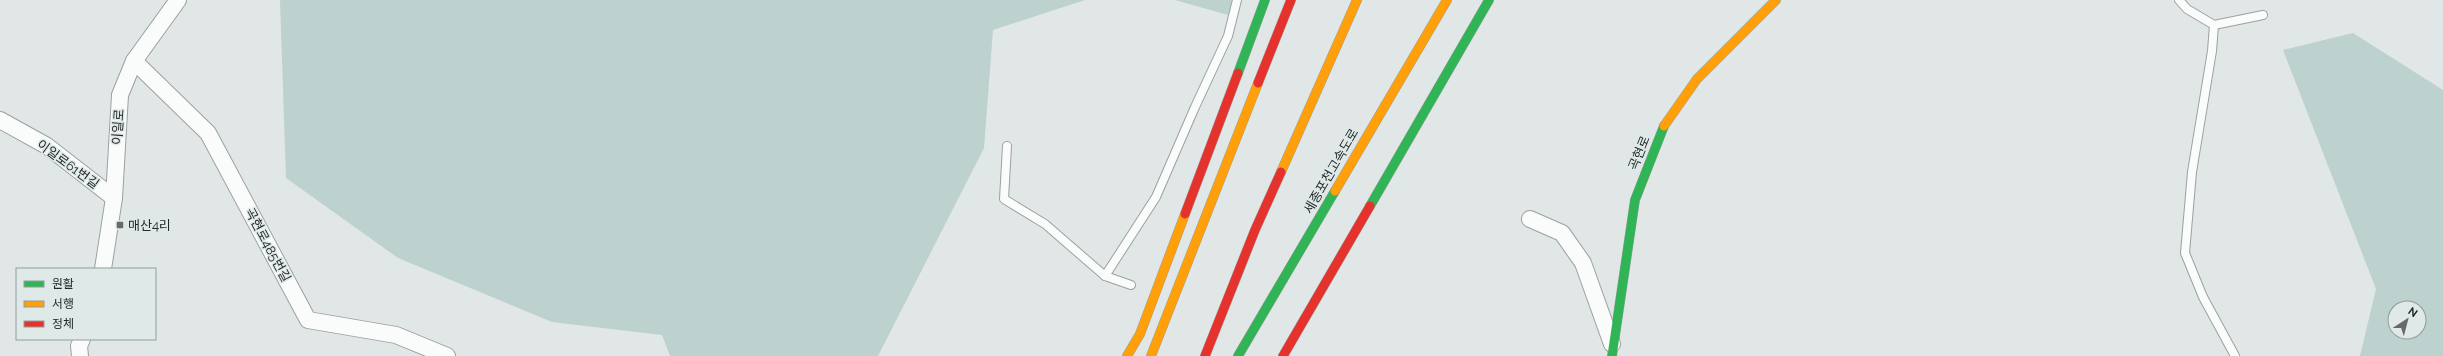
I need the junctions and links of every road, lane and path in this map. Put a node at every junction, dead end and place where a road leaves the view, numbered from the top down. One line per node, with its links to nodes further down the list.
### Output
1 (178, 0): 13 (street, 이일로)
2 (1237, 0): 20 (lane)
3 (1265, 0): 26 (main road)
4 (1291, 0): 27 (main road)
5 (1357, 0): 28 (main road)
6 (1447, 0): 29 (main road, 세종포천고속도로)
7 (1489, 0): 14 (main road)
8 (1776, 0): 23 (main road, 곡현로)
9 (2179, 0): 12 (lane)
10 (2263, 15): 12 (lane)
11 (1490, 19): 14 (main road)
12 (2214, 25): 31 (lane)
13 (134, 61): 17 (street, 이일로); 25 (street, 곡현로485번길)
14 (1424, 113): 30 (main road)
15 (0, 120): 17 (street, 이일로61번길)
16 (1007, 146): 20 (lane)
17 (114, 198): 19 (street, 이일로)
18 (1530, 219): 23 (street)
19 (103, 268)
20 (1105, 276): 21 (lane)
21 (1132, 285)
22 (82, 340): 24 (street)
23 (1613, 352)
24 (80, 356)
25 (447, 356)
26 (1127, 356)
27 (1151, 356)
28 (1204, 356)
29 (1238, 356)
30 (1283, 356)
31 (2236, 356)

